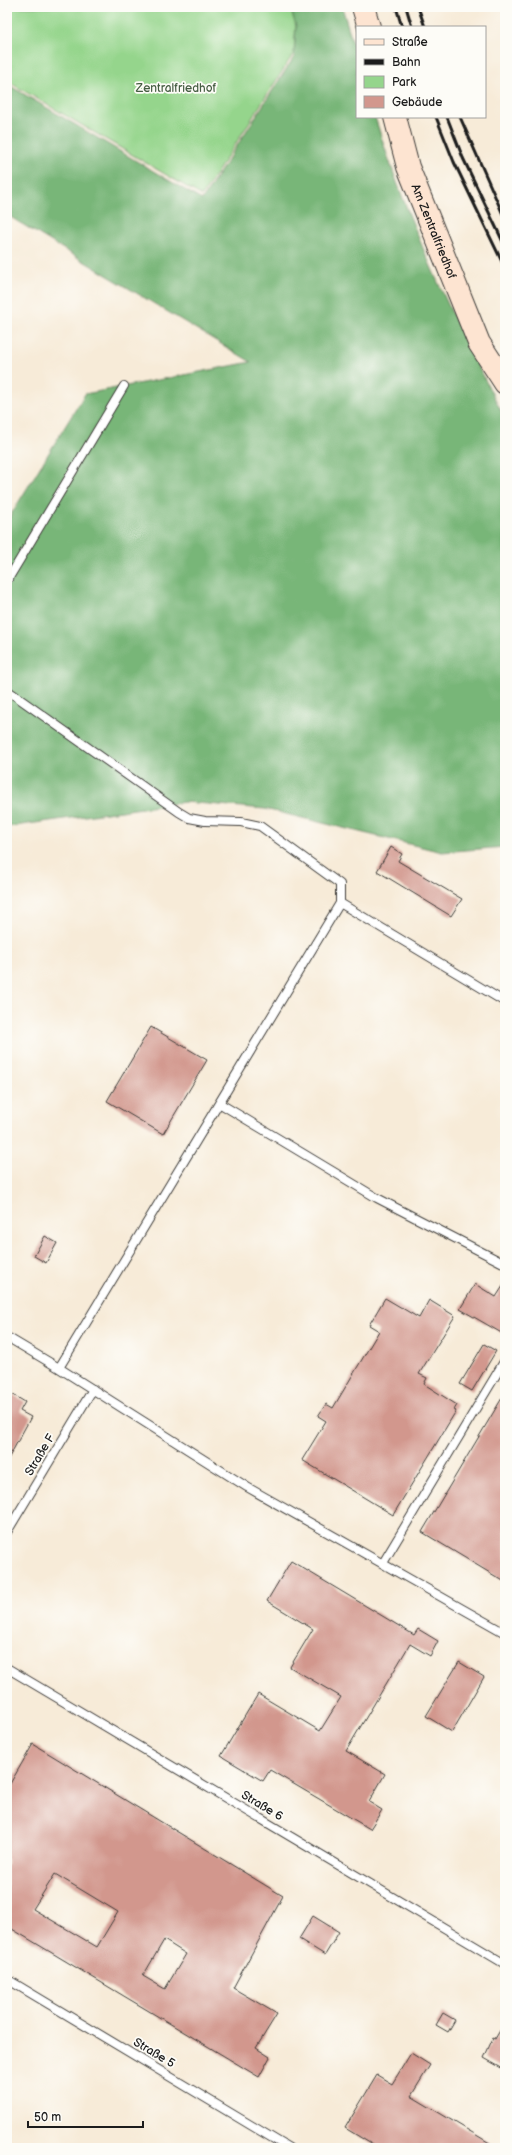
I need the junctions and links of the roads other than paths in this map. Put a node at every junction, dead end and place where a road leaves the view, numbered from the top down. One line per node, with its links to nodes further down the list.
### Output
1 (363, 7): 2 (street)
2 (369, 26)
3 (395, 118): 4 (street, Am Zentralfriedhof)
4 (505, 383)
5 (124, 386): 6 (lane)
6 (7, 581)
7 (7, 690): 8 (lane)
8 (340, 903): 9 (lane); 10 (lane)
9 (505, 1002)
10 (219, 1103): 11 (lane); 14 (lane)
11 (505, 1264)
12 (7, 1337): 14 (lane)
13 (505, 1360): 17 (lane)
14 (59, 1368): 15 (lane)
15 (93, 1389): 16 (lane, Straße F); 17 (lane)
16 (7, 1532)
17 (383, 1563): 18 (lane)
18 (505, 1633)
19 (7, 1668): 20 (lane, Straße 6)
20 (505, 1964)
21 (7, 1979): 22 (lane, Straße 5)
22 (289, 2148)

